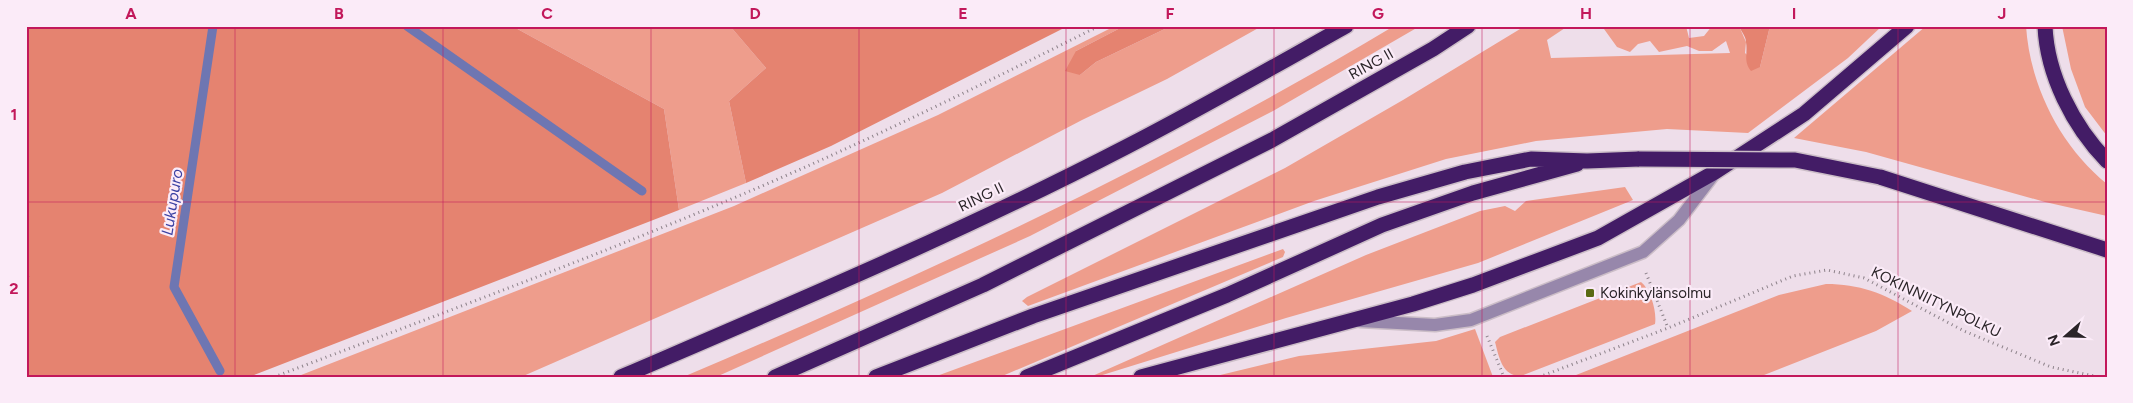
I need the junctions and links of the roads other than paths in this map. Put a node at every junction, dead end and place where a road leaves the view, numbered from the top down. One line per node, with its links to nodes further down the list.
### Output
1 (1346, 26): 10 (highway, RING II)
2 (1468, 26): 11 (highway, RING II)
3 (1908, 26): 7 (highway)
4 (2045, 26): 6 (highway)
5 (1587, 161): 8 (highway, bridge); 12 (highway); 13 (highway)
6 (2107, 161)
7 (1715, 172): 9 (highway); 9 (lane)
8 (2107, 250)
9 (1348, 320): 14 (highway)
10 (621, 377)
11 (775, 377)
12 (876, 377)
13 (1027, 377)
14 (1141, 377)

